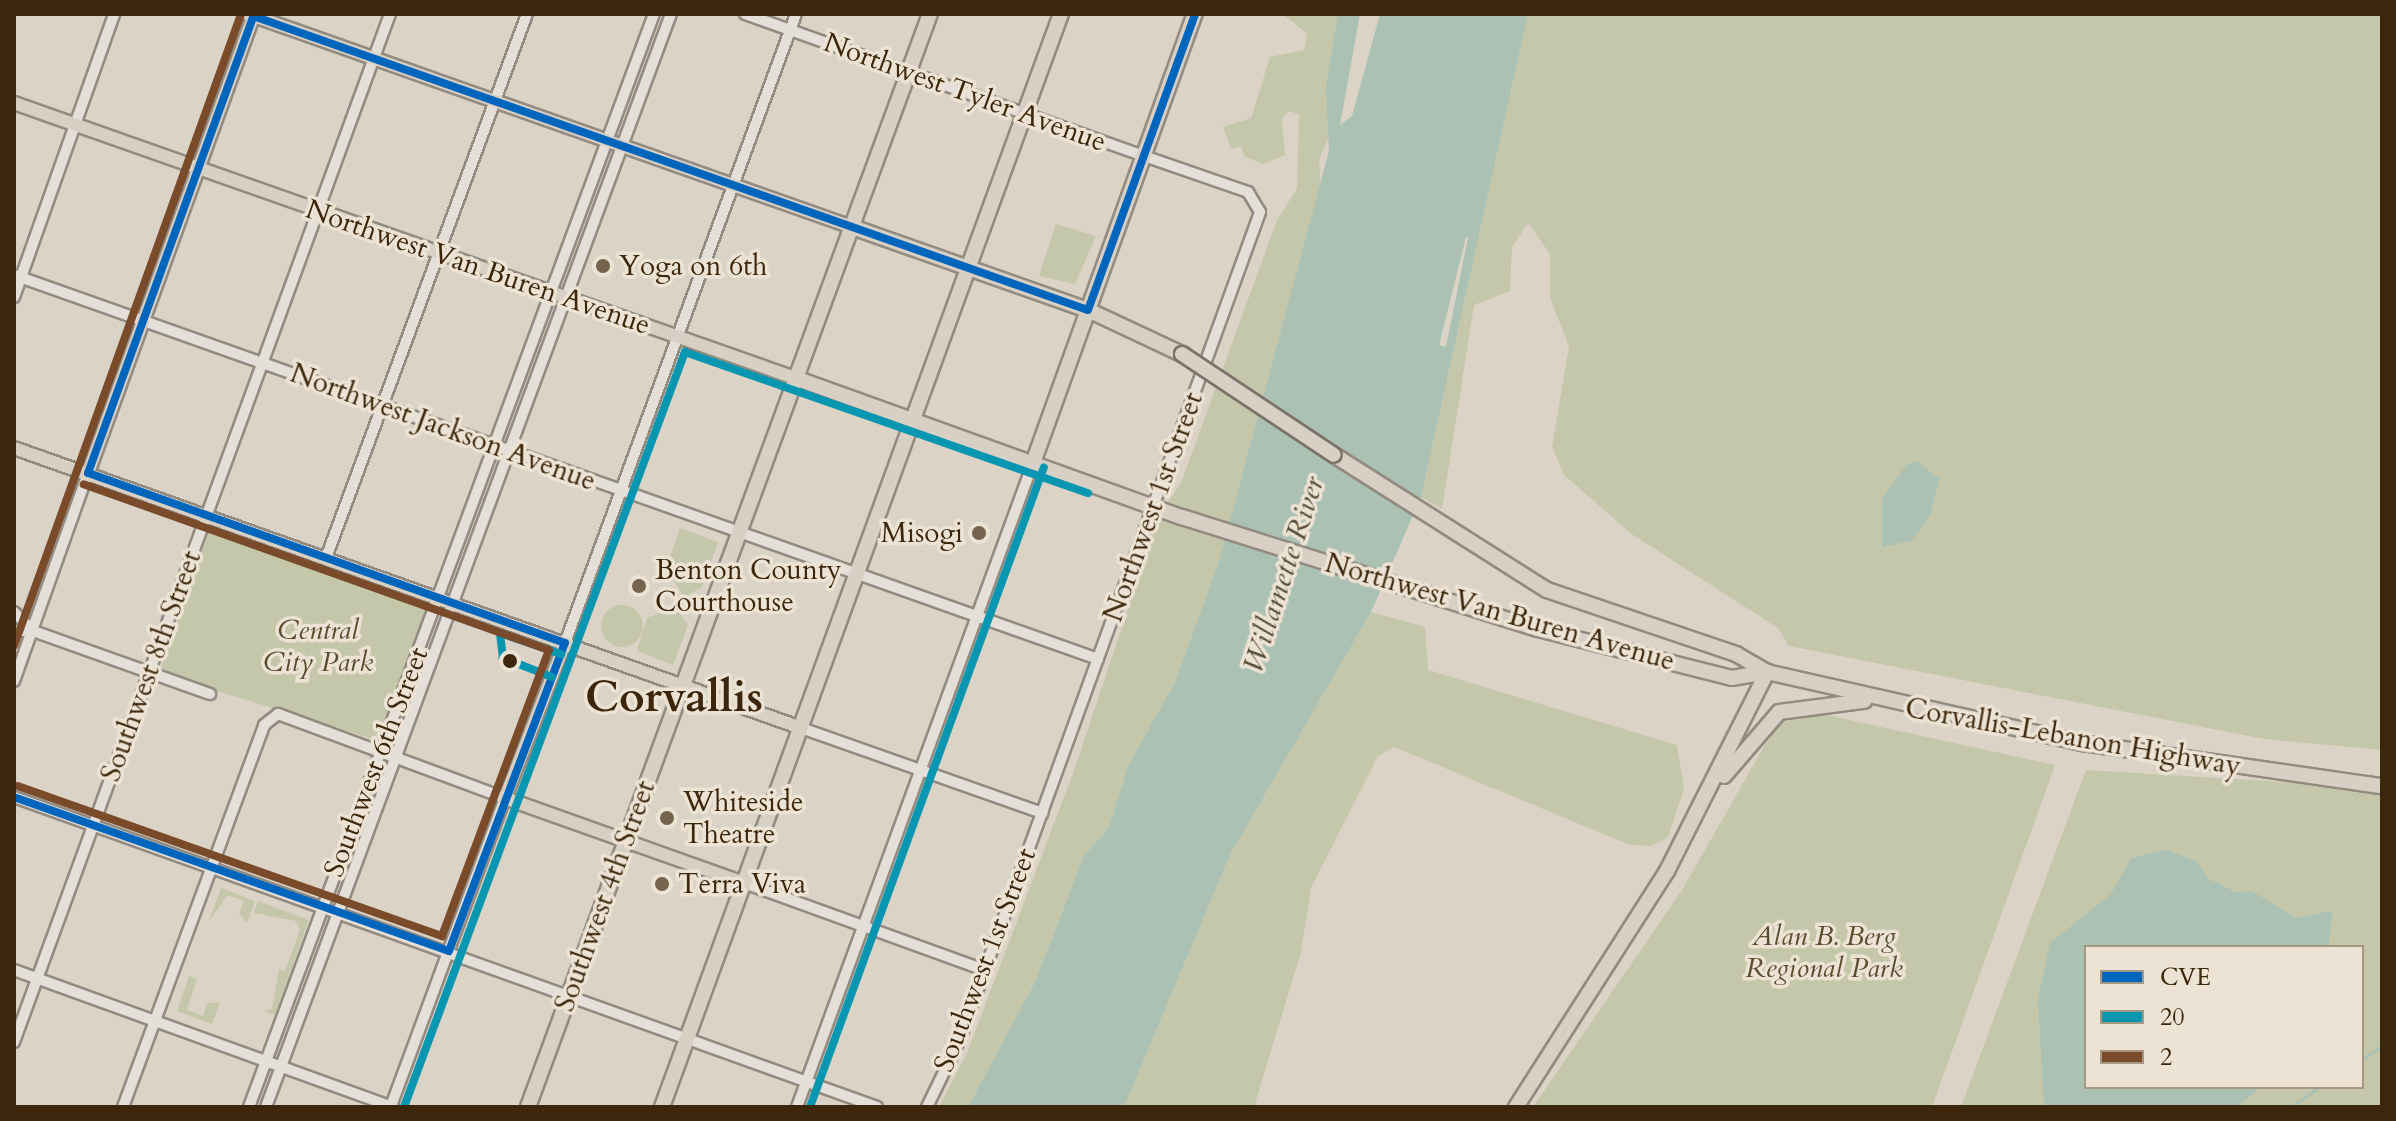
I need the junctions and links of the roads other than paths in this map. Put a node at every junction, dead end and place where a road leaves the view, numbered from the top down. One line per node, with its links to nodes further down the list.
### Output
1 (114, 14): 18 (street)
2 (390, 14): 13 (street, Southwest 8th Street)
3 (527, 14): 15 (street)
4 (654, 14): 19 (street, Southwest 6th Street)
5 (671, 14): 20 (street, Southwest 6th Street)
6 (745, 14): 12 (street, Northwest Tyler Avenue)
7 (796, 14): 12 (street)
8 (930, 14): 14 (highway, Southwest 4th Street)
9 (1061, 14): 17 (highway)
10 (1195, 14): 21 (highway)
11 (252, 15): 13 (main road); 22 (main road)
12 (790, 30): 14 (street, Northwest Tyler Avenue); 23 (street)
13 (374, 58): 15 (main road); 25 (street, Southwest 8th Street)
14 (909, 73): 17 (street, Northwest Tyler Avenue); 26 (highway, Southwest 4th Street)
15 (494, 100): 19 (main road); 27 (street)
16 (14, 103): 18 (main road, Northwest Van Buren Avenue)
17 (1024, 114): 21 (street, Northwest Tyler Avenue); 28 (highway)
18 (75, 126): 22 (main road, Northwest Van Buren Avenue); 29 (street)
19 (608, 141): 20 (main road); 30 (street, Southwest 6th Street)
20 (622, 146): 23 (main road); 32 (street, Southwest 6th Street)
21 (1143, 156): 24 (street, Northwest Tyler Avenue); 33 (highway)
22 (197, 171): 25 (main road, Northwest Van Buren Avenue); 34 (main road)
23 (734, 185): 26 (main road); 35 (street)
24 (1257, 200): 47 (street, Northwest 1st Street)
25 (318, 211): 27 (main road, Northwest Van Buren Avenue); 36 (street, Southwest 8th Street)
26 (852, 227): 28 (highway); 37 (highway, Southwest 4th Street)
27 (437, 253): 30 (main road, Northwest Van Buren Avenue); 38 (street)
28 (969, 269): 33 (highway); 39 (highway)
29 (18, 276): 31 (street); 34 (street, Northwest Jackson Avenue)
30 (550, 292): 32 (main road, Northwest Van Buren Avenue); 40 (street, Southwest 6th Street)
31 (14, 297)
32 (566, 298): 35 (main road, Northwest Van Buren Avenue); 42 (street, Southwest 6th Street)
33 (1088, 310): 43 (highway); 60 (highway, bridge)
34 (142, 321): 36 (street, Northwest Jackson Avenue); 44 (main road)
35 (678, 337): 37 (main road, Northwest Van Buren Avenue); 45 (street)
36 (263, 364): 38 (street, Northwest Jackson Avenue); 46 (street, Southwest 8th Street)
37 (795, 378): 39 (highway, Northwest Van Buren Avenue); 48 (highway, Southwest 4th Street)
38 (381, 406): 40 (street, Northwest Jackson Avenue); 49 (street)
39 (913, 421): 43 (highway, Northwest Van Buren Avenue); 50 (highway)
40 (495, 447): 42 (street, Northwest Jackson Avenue); 51 (street, Southwest 6th Street)
41 (14, 448): 44 (main road)
42 (509, 452): 45 (street, Northwest Jackson Avenue); 52 (street, Southwest 6th Street)
43 (1033, 463): 47 (highway, Northwest Van Buren Avenue); 54 (street)
44 (88, 473): 46 (main road); 56 (street)
45 (621, 491): 48 (street, Northwest Jackson Avenue); 57 (street)
46 (206, 516): 49 (main road); 59 (street, Southwest 8th Street)
47 (1149, 517): 58 (street, Northwest 1st Street); 60 (highway, Northwest Van Buren Avenue)
48 (739, 532): 50 (street, Northwest Jackson Avenue); 62 (highway, Southwest 4th Street)
49 (326, 558): 51 (main road)
50 (857, 574): 54 (street, Northwest Jackson Avenue); 65 (highway)
51 (437, 598): 52 (main road); 66 (street, Southwest 6th Street)
52 (453, 603): 57 (main road); 67 (street, Southwest 6th Street)
53 (14, 612): 56 (street)
54 (976, 616): 58 (street, Northwest Jackson Avenue); 68 (street)
55 (14, 631): 56 (street)
56 (33, 631): 59 (street); 61 (street)
57 (565, 643): 62 (main road); 72 (main road)
58 (1098, 659): 73 (street, Northwest 1st Street)
59 (149, 672): 63 (street); 74 (street, Southwest 8th Street)
60 (1767, 672): 64 (highway, Corvallis-Lebanon Highway); 71 (highway)
61 (14, 681)
62 (682, 686): 65 (main road); 75 (highway, Southwest 4th Street)
63 (210, 694)
64 (1872, 700): 69 (highway, Corvallis-Lebanon Highway); 71 (highway)
65 (801, 728): 68 (street); 77 (highway)
66 (383, 751): 67 (street); 76 (street); 78 (street, Southwest 6th Street)
67 (394, 757): 72 (street); 79 (street, Southwest 6th Street)
68 (919, 769): 73 (street); 80 (street)
69 (2382, 786)
70 (14, 797): 74 (street)
71 (1708, 797): 101 (highway)
72 (505, 798): 75 (main road); 81 (street)
73 (1042, 813): 83 (street, Southwest 1st Street)
74 (93, 824): 76 (street); 84 (street, Southwest 8th Street)
75 (626, 840): 77 (main road); 85 (highway, Southwest 4th Street)
76 (212, 867): 78 (street); 86 (street)
77 (744, 883): 80 (street); 87 (highway)
78 (322, 906): 79 (street); 89 (street, Southwest 6th Street)
79 (339, 912): 81 (street); 90 (street, Southwest 6th Street)
80 (863, 926): 83 (street); 91 (street)
81 (449, 951): 85 (street); 95 (street)
82 (14, 970): 84 (street)
83 (984, 970): 100 (street, Southwest 1st Street)
84 (37, 978): 86 (street); 88 (street, Southwest 8th Street)
85 (569, 994): 87 (street); 96 (highway, Southwest 4th Street)
86 (155, 1021): 89 (street); 92 (street)
87 (688, 1037): 91 (street); 97 (highway)
88 (14, 1042)
89 (266, 1061): 90 (street); 93 (street, Southwest 6th Street)
90 (281, 1067): 94 (street, Southwest 6th Street); 95 (street)
91 (807, 1081): 98 (street); 99 (street)
92 (123, 1107)
93 (249, 1107)
94 (266, 1107)
95 (392, 1107)
96 (528, 1107)
97 (662, 1107)
98 (797, 1107)
99 (877, 1107)
100 (927, 1107)
101 (1516, 1107)

